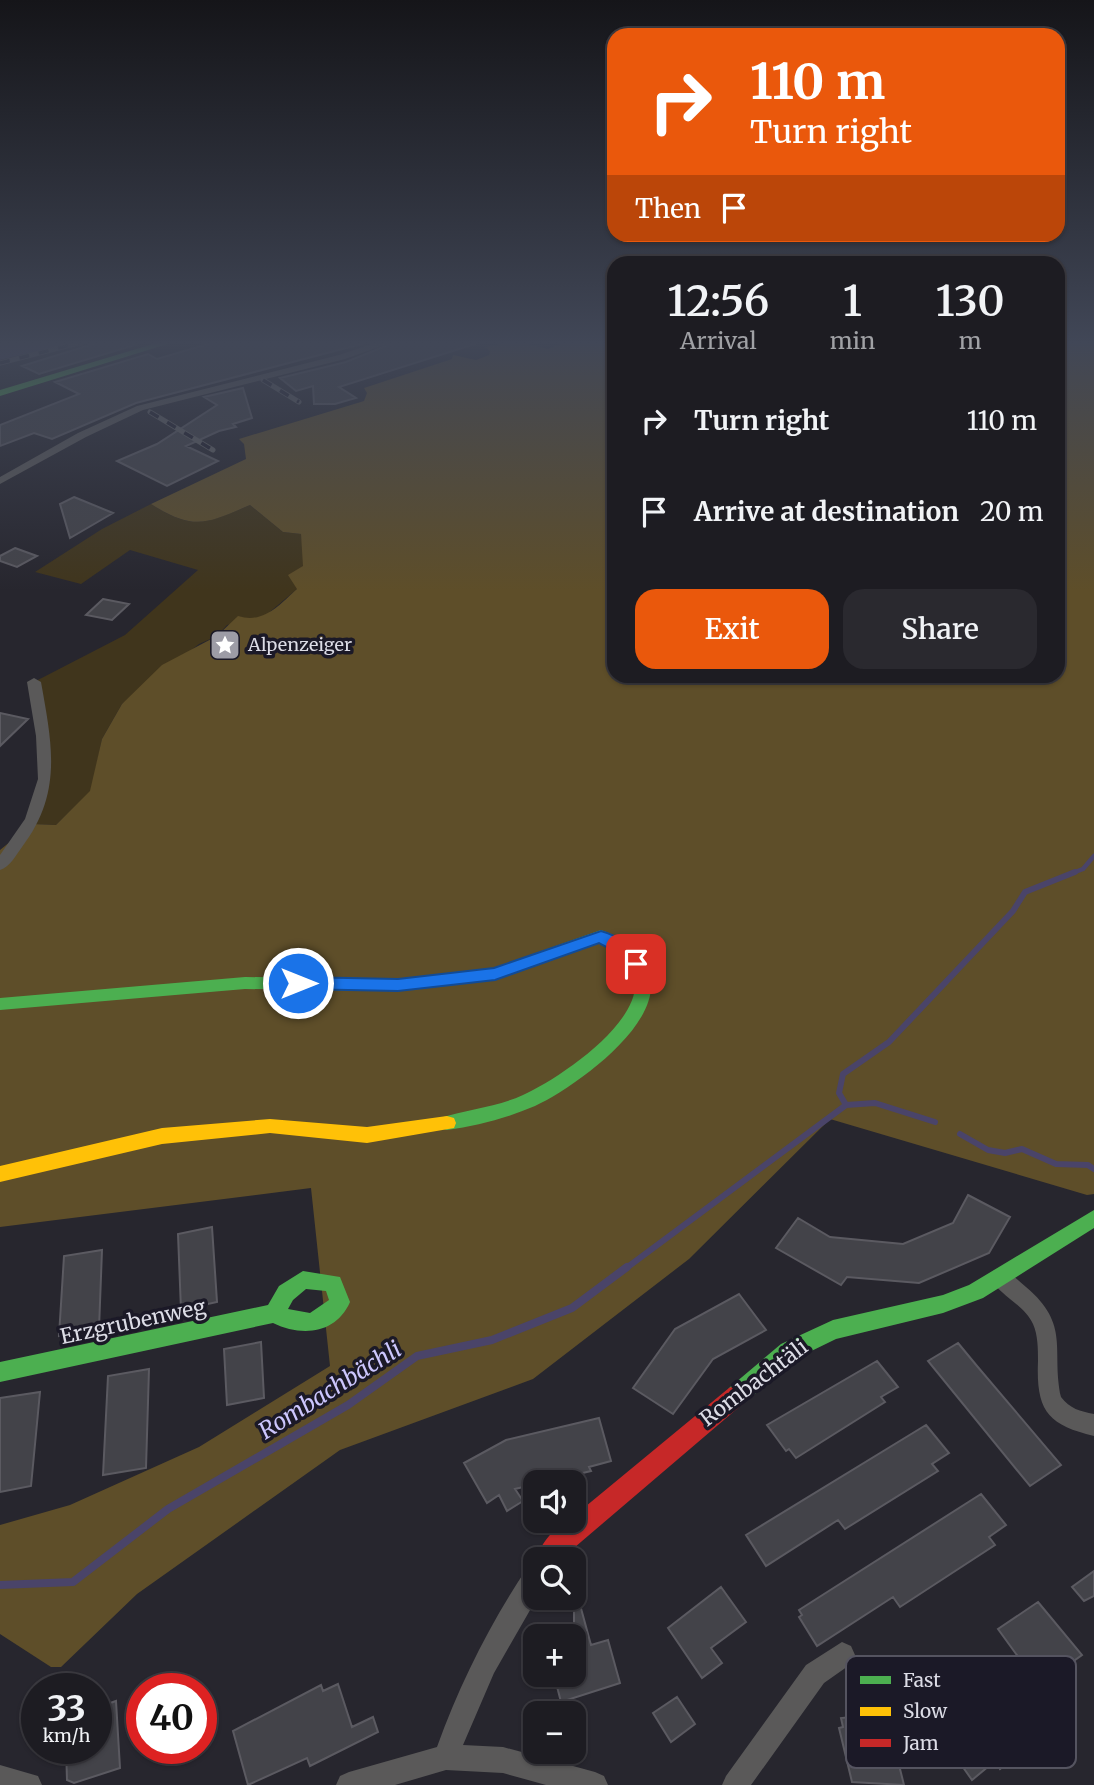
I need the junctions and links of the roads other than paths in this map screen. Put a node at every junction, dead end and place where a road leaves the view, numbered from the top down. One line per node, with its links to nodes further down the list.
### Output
1 (105, 424): 2 (street)
2 (0, 481)
3 (34, 682): 4 (street)
4 (0, 865)
5 (0, 1004): 6 (street)
6 (0, 1174)
7 (1094, 1218): 8 (street, Rombachtäli)
8 (1000, 1277): 11 (street); 12 (street, Rombachtäli)
9 (275, 1313): 10 (street, Erzgrubenweg)
10 (0, 1372)
11 (1094, 1425)
12 (556, 1547)
13 (523, 1596): 15 (street)
14 (842, 1655): 20 (street)
15 (446, 1757): 18 (street); 19 (street)
16 (0, 1777): 17 (street)
17 (29, 1785)
18 (349, 1785)
19 (595, 1785)
20 (735, 1785)

